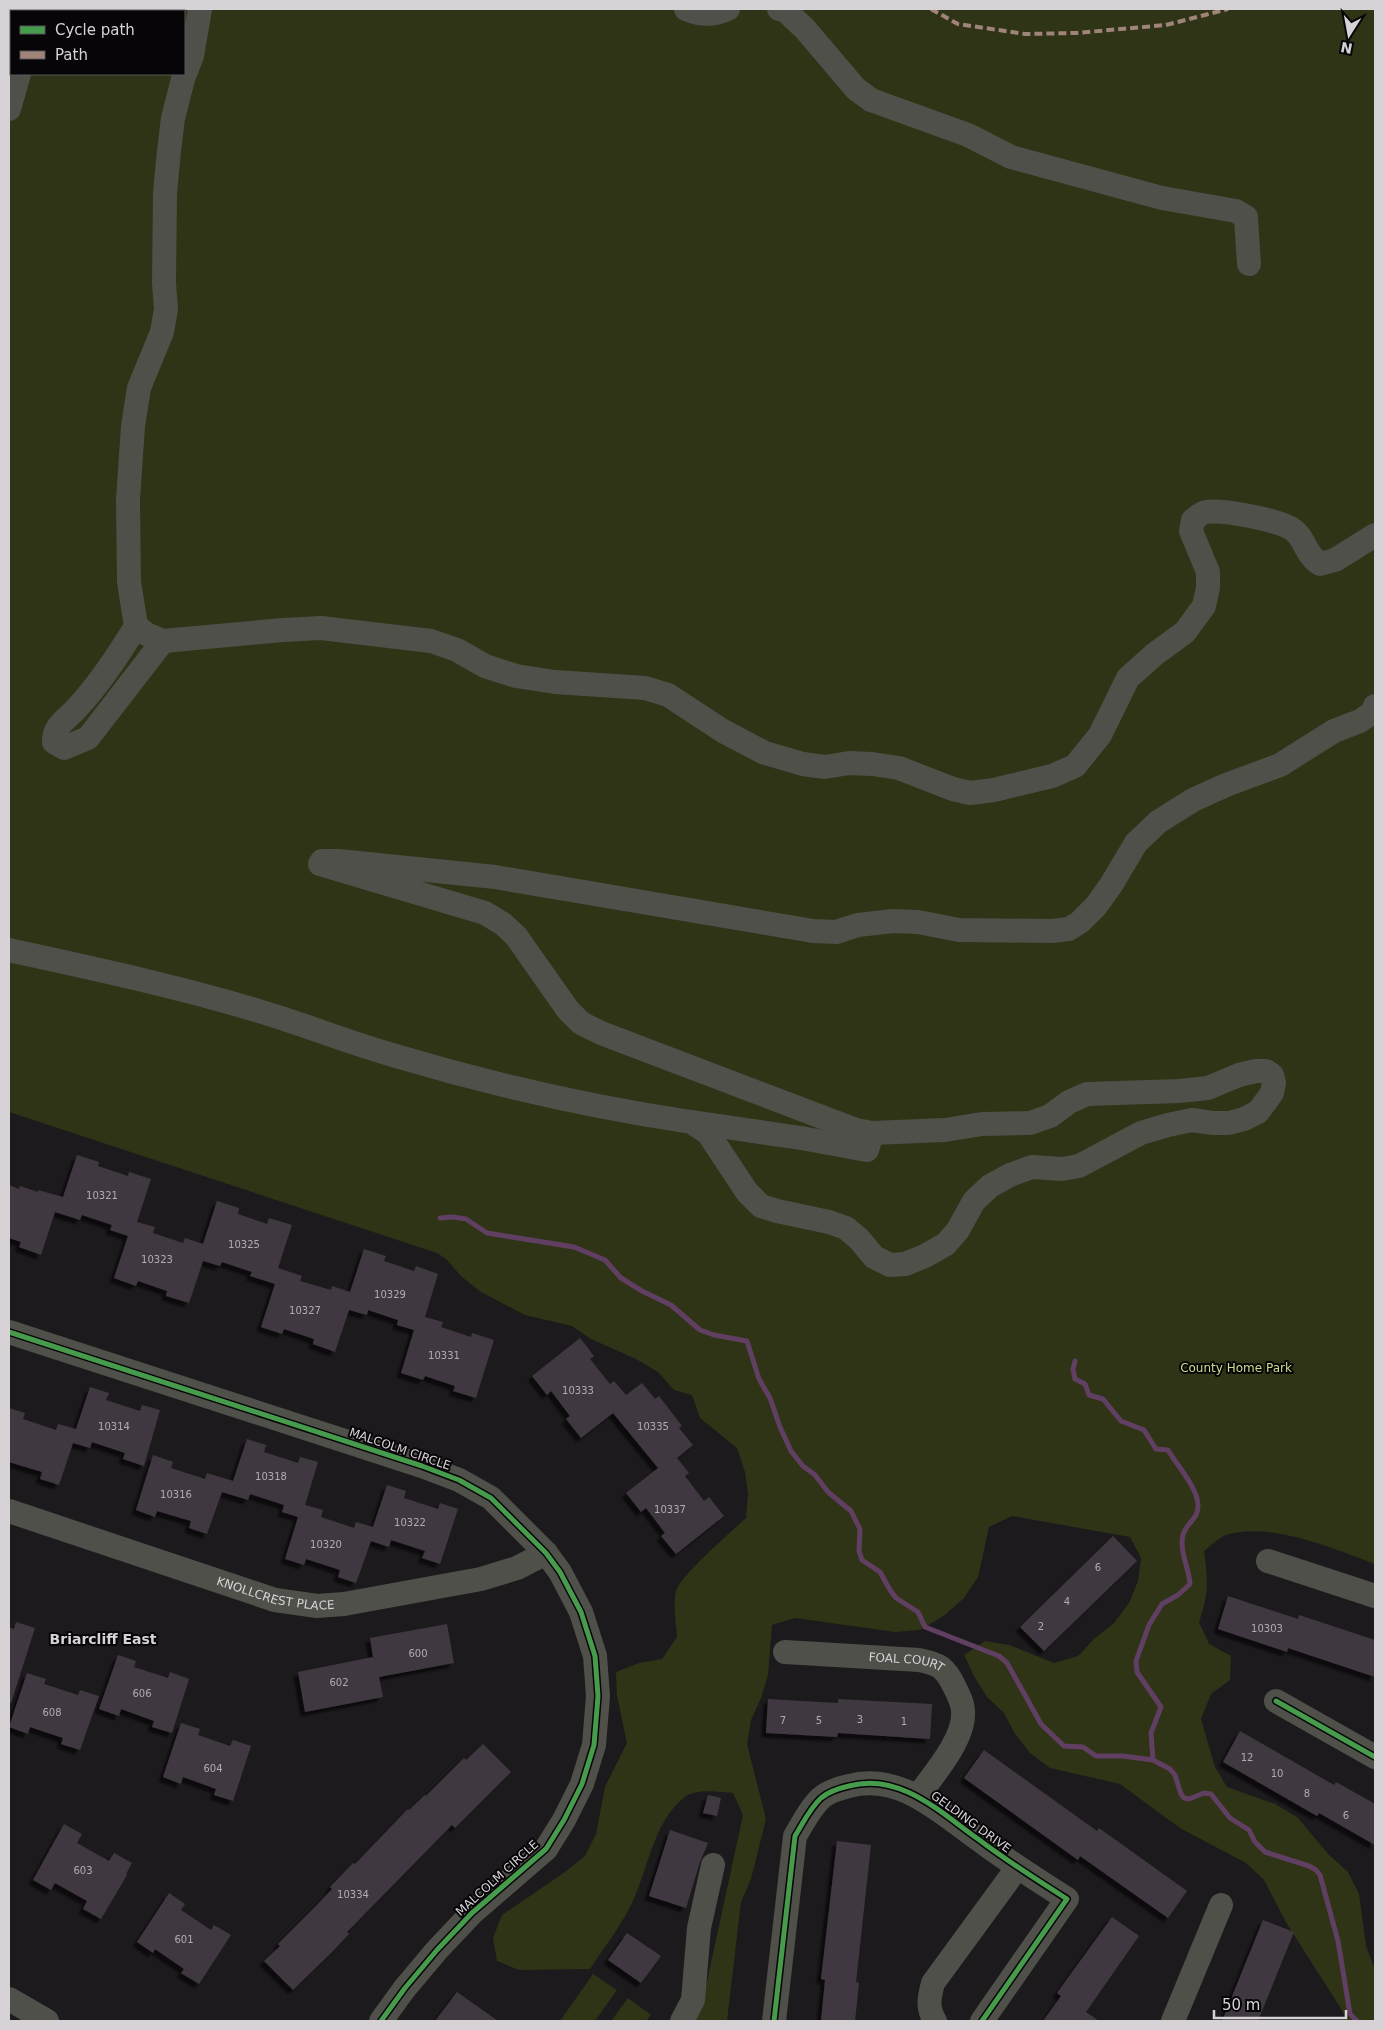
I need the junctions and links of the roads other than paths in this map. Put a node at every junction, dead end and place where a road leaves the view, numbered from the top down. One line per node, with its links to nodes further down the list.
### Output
1 (200, 9): 5 (street)
2 (686, 9): 3 (street)
3 (728, 9)
4 (778, 9): 9 (street)
5 (185, 74)
6 (19, 75): 8 (street)
7 (185, 75): 11 (street)
8 (9, 108)
9 (1248, 264)
10 (1375, 535): 12 (street)
11 (136, 626): 12 (street); 12 (street)
12 (163, 641)
13 (1375, 706): 16 (street)
14 (9, 950): 15 (street)
15 (691, 1122): 16 (street); 16 (street)
16 (872, 1132)
17 (9, 1332): 19 (street, MALCOLM CIRCLE)
18 (9, 1511): 19 (street, KNOLLCREST PLACE)
19 (546, 1553): 31 (street, MALCOLM CIRCLE)
20 (1268, 1561): 21 (street)
21 (1375, 1596)
22 (786, 1652): 25 (street, FOAL COURT)
23 (1276, 1701): 24 (street)
24 (1375, 1757)
25 (918, 1796): 27 (street, GELDING DRIVE); 33 (street, GELDING DRIVE)
26 (713, 1865): 32 (street)
27 (1017, 1868): 34 (street, GELDING DRIVE); 35 (street, GELDING DRIVE)
28 (1221, 1905): 36 (street)
29 (9, 1999): 30 (street)
30 (48, 2021)
31 (381, 2021)
32 (682, 2021)
33 (774, 2021)
34 (934, 2021)
35 (982, 2021)
36 (1173, 2021)

